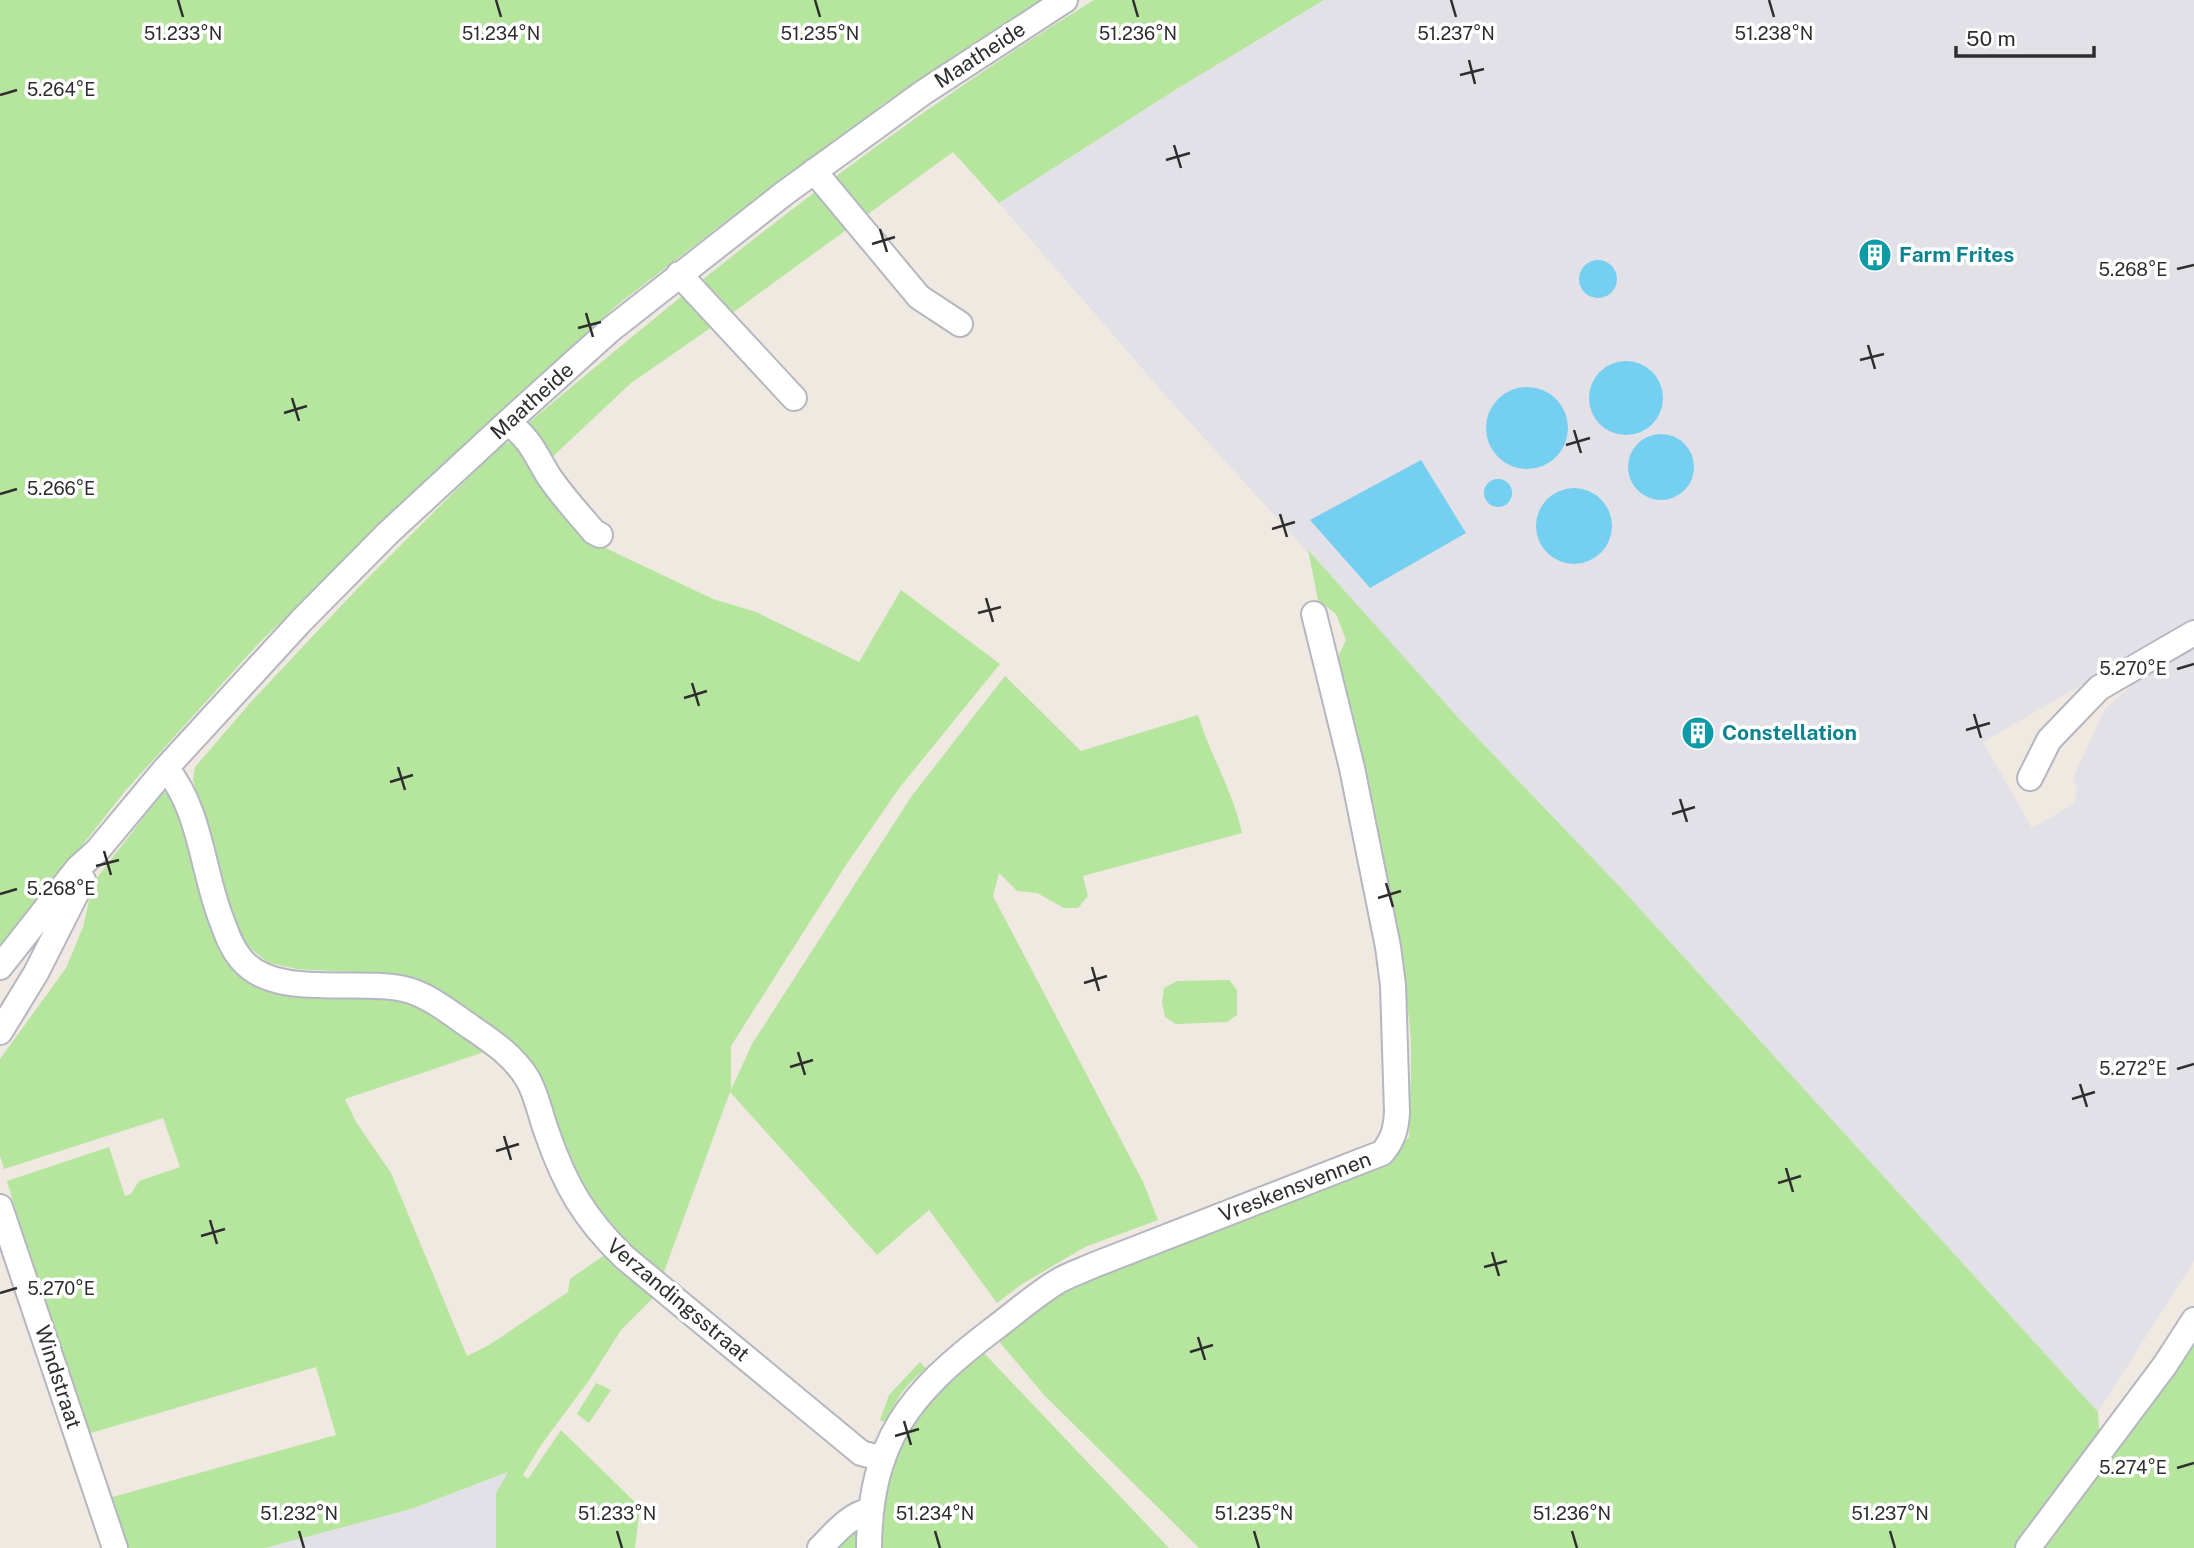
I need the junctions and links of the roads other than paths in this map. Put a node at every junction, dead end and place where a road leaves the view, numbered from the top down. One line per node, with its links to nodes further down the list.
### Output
1 (1065, 0): 2 (street, Maatheide)
2 (814, 171): 3 (street, Maatheide); 4 (street)
3 (679, 274): 5 (street); 6 (street, Maatheide)
4 (960, 324)
5 (794, 398)
6 (508, 422): 7 (street); 10 (street, Maatheide)
7 (600, 535)
8 (1314, 614): 19 (street, Vreskensvennen)
9 (2194, 633): 11 (street)
10 (166, 768): 12 (street, Maatheide); 19 (street, Verzandingsstraat)
11 (2030, 778)
12 (97, 851): 13 (street, Maatheide); 14 (street, Maatheide)
13 (24, 934): 14 (street); 15 (street, Maatheide)
14 (49, 947): 16 (street, Maatheide)
15 (0, 967)
16 (0, 1032)
17 (0, 1207): 21 (street, Windstraat)
18 (2194, 1320): 24 (street)
19 (883, 1459): 20 (street, Vreskensvennen)
20 (871, 1510): 22 (street); 23 (street, Vreskensvennen)
21 (116, 1548)
22 (820, 1548)
23 (869, 1548)
24 (2028, 1548)

